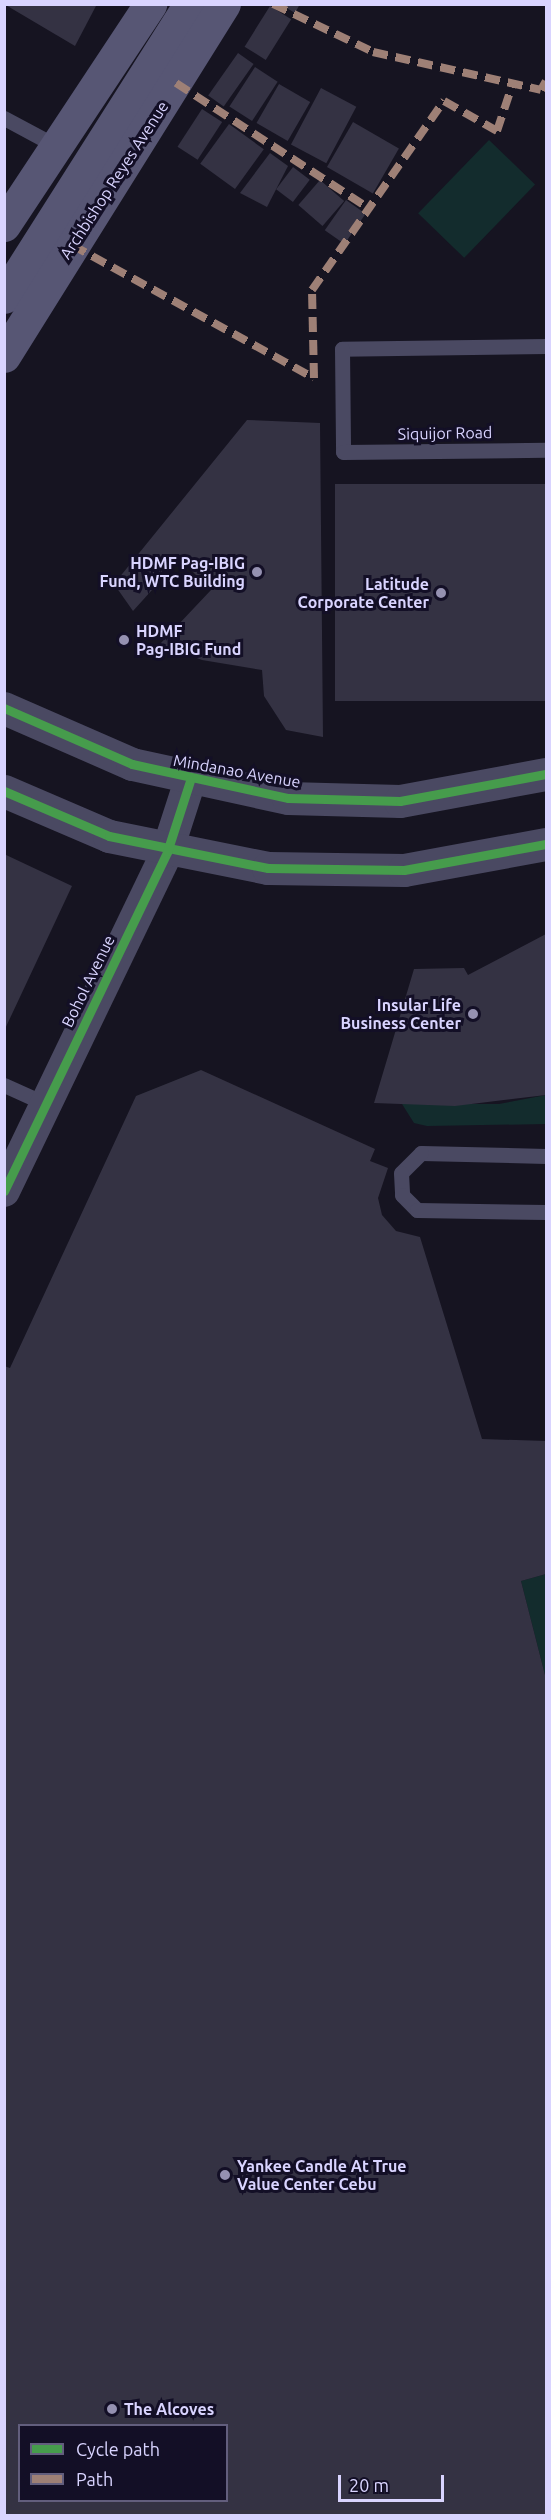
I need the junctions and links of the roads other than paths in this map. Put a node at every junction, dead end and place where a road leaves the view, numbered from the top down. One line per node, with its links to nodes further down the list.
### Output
1 (150, 4): 5 (main road)
2 (190, 4): 7 (main road, Archbishop Reyes Avenue)
3 (224, 4): 9 (main road, Archbishop Reyes Avenue)
4 (4, 117): 5 (lane)
5 (56, 146): 6 (main road)
6 (4, 225)
7 (4, 297)
8 (546, 346): 10 (lane, Siquijor Road)
9 (4, 356)
10 (546, 450)
11 (4, 708): 13 (street, Mindanao Avenue)
12 (546, 774): 13 (street, Mindanao Avenue)
13 (190, 781): 16 (street, Bohol Avenue)
14 (4, 791): 16 (street)
15 (546, 844): 16 (street)
16 (167, 852): 18 (street, Bohol Avenue)
17 (4, 1085): 18 (lane)
18 (44, 1103): 20 (street, Bohol Avenue)
19 (546, 1156): 21 (lane)
20 (4, 1191)
21 (546, 1212)

